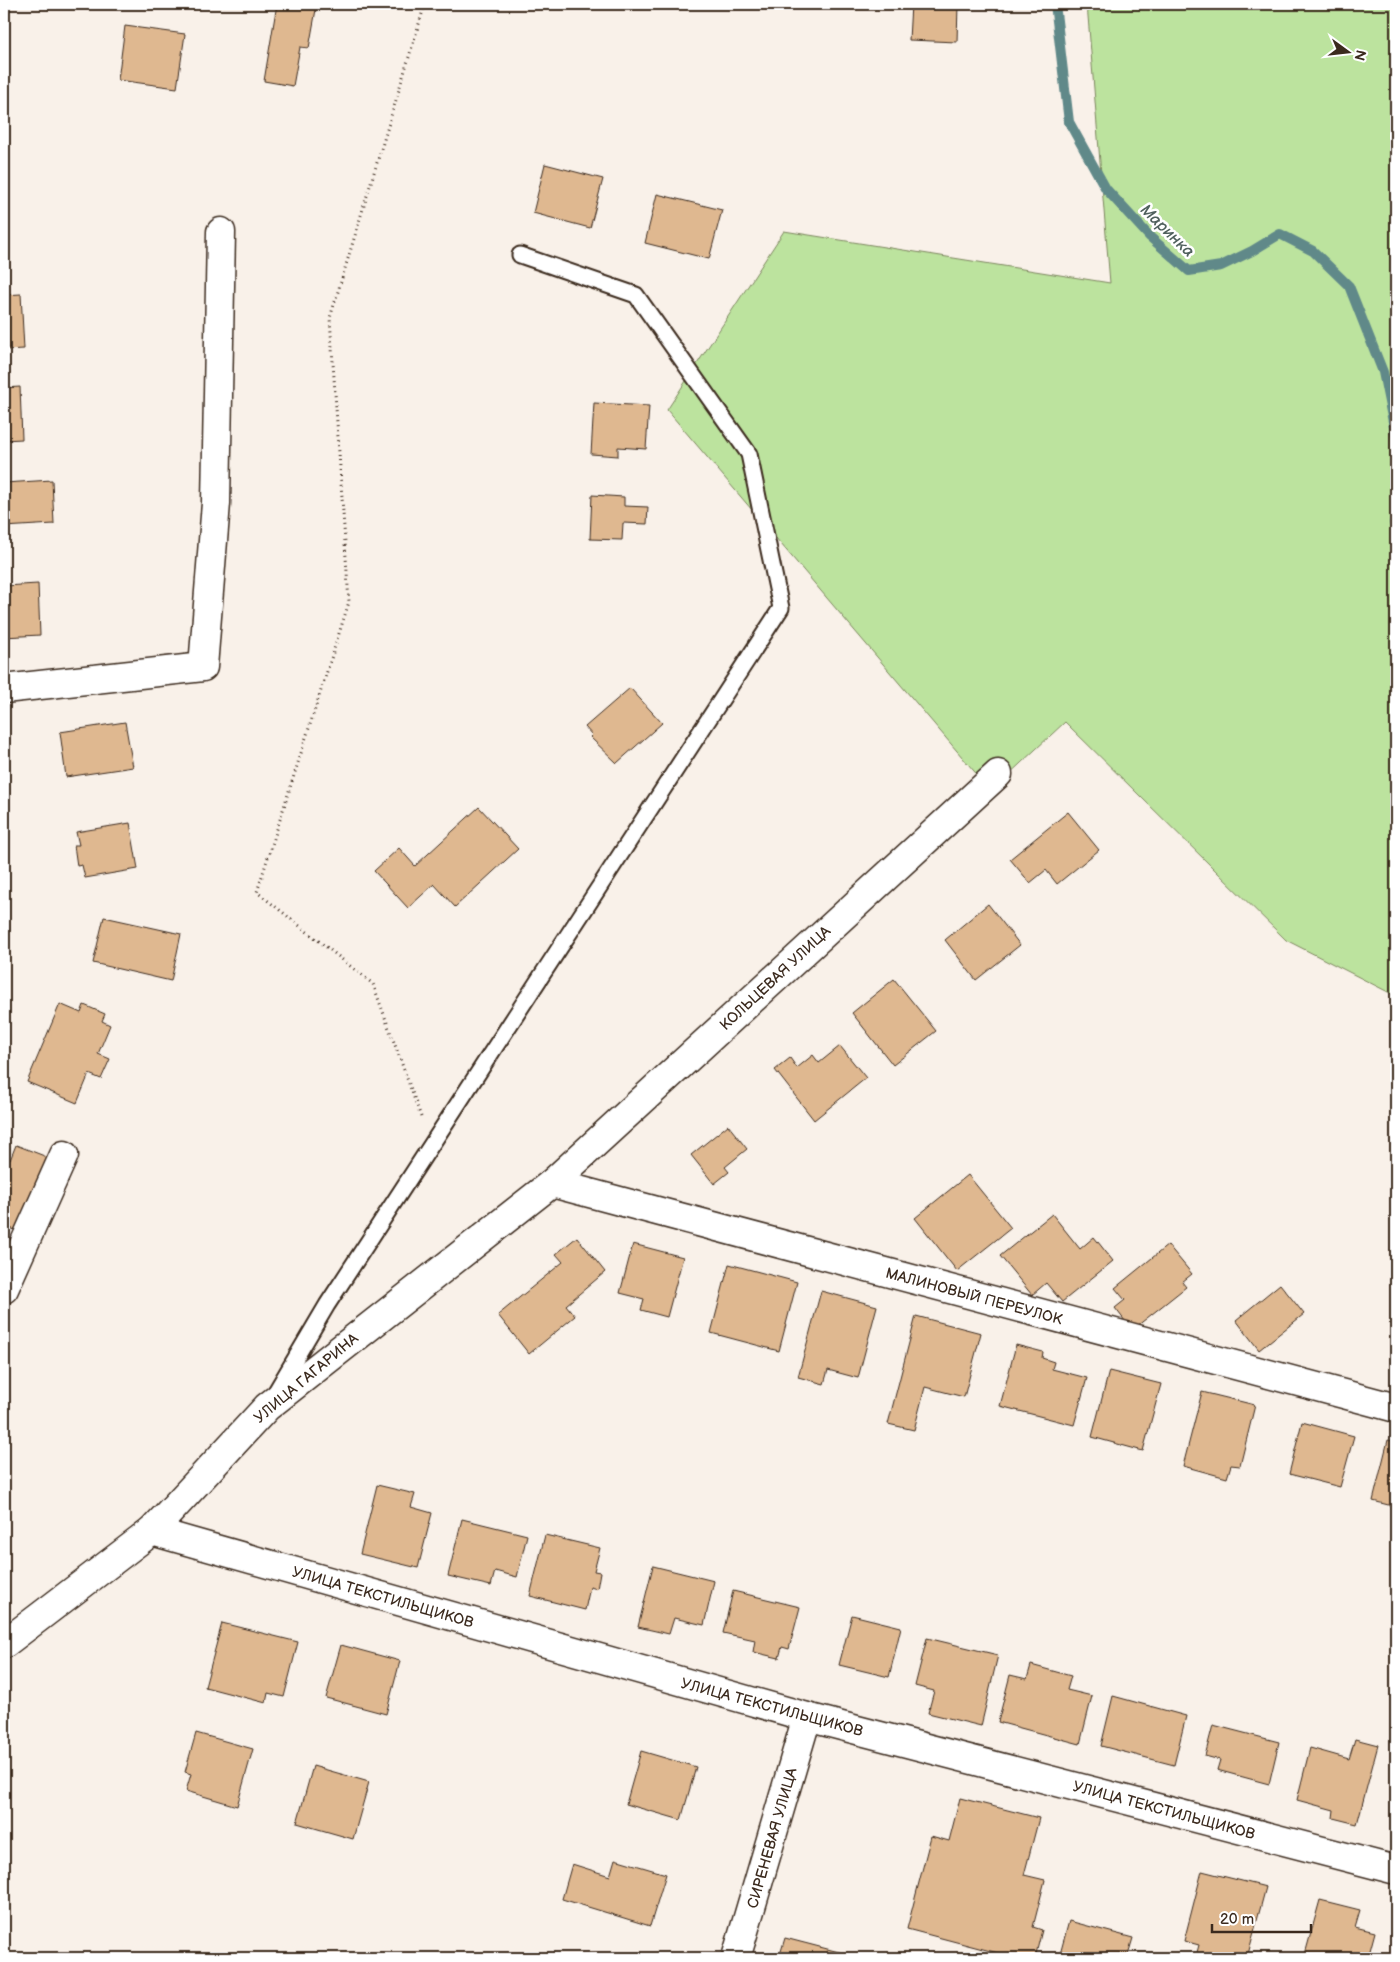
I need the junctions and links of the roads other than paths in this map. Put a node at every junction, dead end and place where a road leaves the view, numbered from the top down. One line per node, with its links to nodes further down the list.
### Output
1 (221, 232): 3 (street)
2 (520, 255): 8 (lane)
3 (4, 689)
4 (998, 774): 6 (street, КОЛЬЦЕВАЯ УЛИЦА)
5 (64, 1155): 7 (street)
6 (552, 1183): 8 (street, УЛИЦА ГАГАРИНА); 9 (street, МАЛИНОВЫЙ ПЕРЕУЛОК)
7 (4, 1289)
8 (267, 1407): 10 (street, УЛИЦА ГАГАРИНА)
9 (1396, 1408)
10 (152, 1531): 11 (street, УЛИЦА ГАГАРИНА); 12 (street, УЛИЦА ТЕКСТИЛЬЩИКОВ)
11 (4, 1644)
12 (807, 1717): 13 (street, УЛИЦА ТЕКСТИЛЬЩИКОВ); 14 (street, СИРЕНЕВАЯ УЛИЦА)
13 (1396, 1870)
14 (736, 1958)

